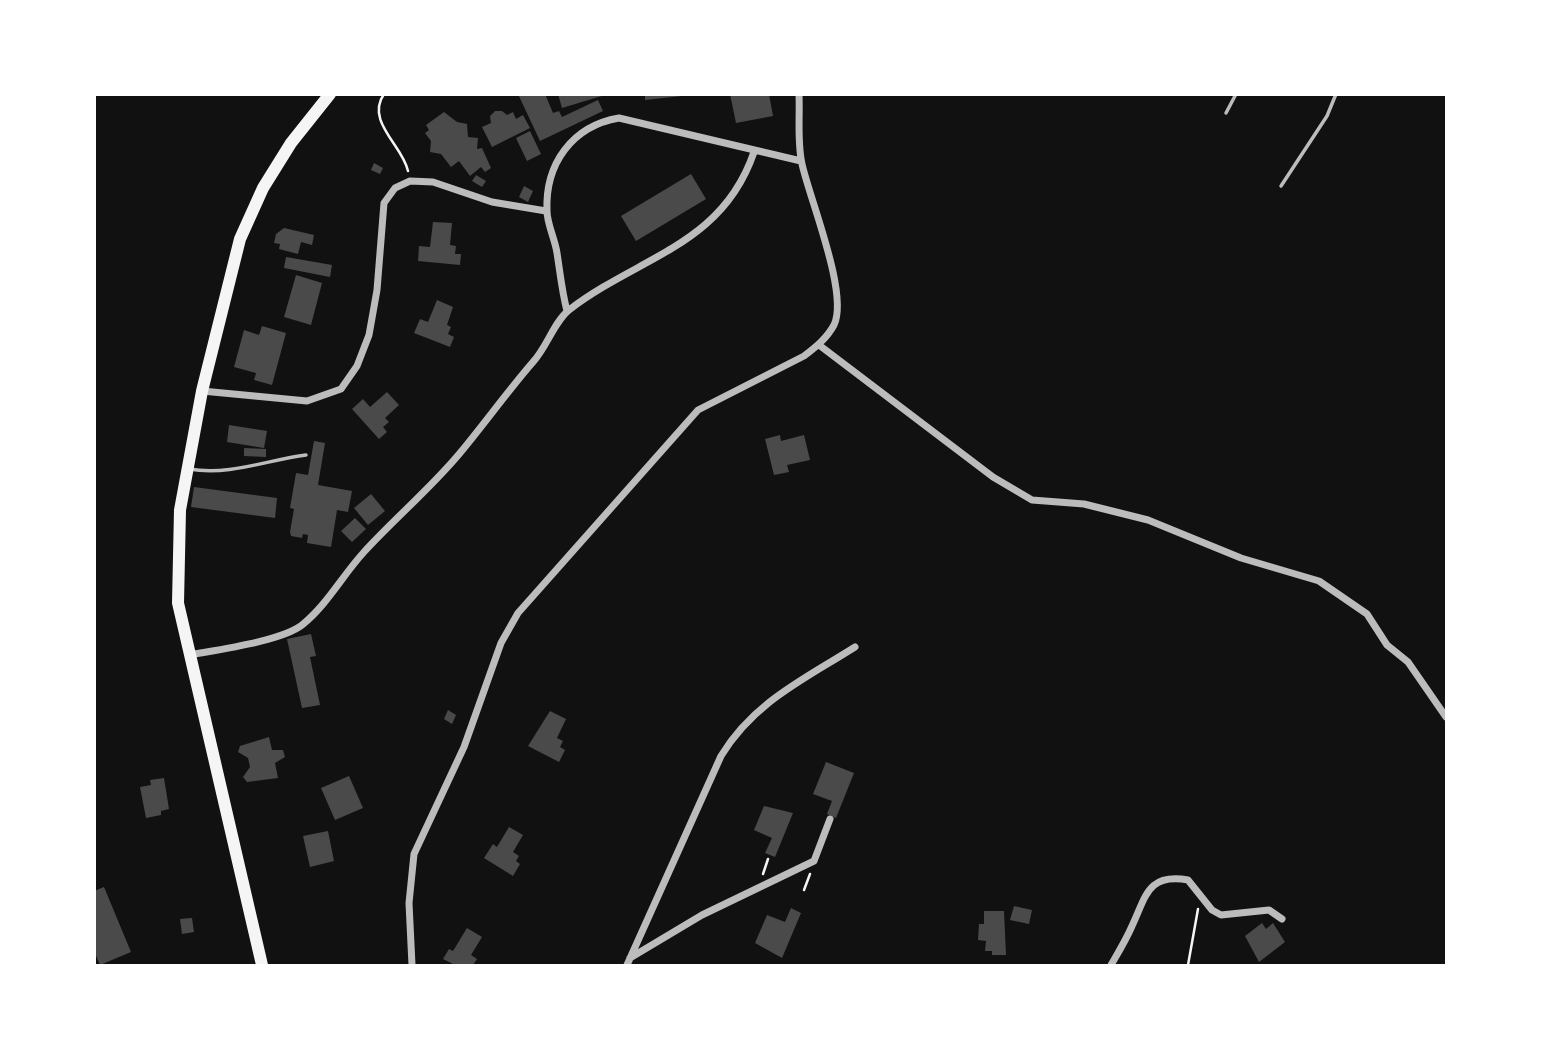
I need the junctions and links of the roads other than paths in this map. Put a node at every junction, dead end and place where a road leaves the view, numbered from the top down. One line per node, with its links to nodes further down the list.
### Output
1 (330, 94): 12 (highway)
2 (799, 94): 7 (street)
3 (1236, 94): 5 (lane)
4 (1336, 94): 8 (lane)
5 (1226, 113)
6 (754, 152): 7 (street); 9 (street); 10 (street)
7 (801, 162): 11 (street)
8 (1281, 186)
9 (546, 211): 10 (street); 12 (street)
10 (567, 311): 16 (street)
11 (820, 345): 17 (street); 22 (street)
12 (202, 391): 14 (highway)
13 (306, 455): 14 (lane)
14 (187, 468): 16 (highway)
15 (855, 647): 20 (street)
16 (189, 656): 21 (highway)
17 (1447, 717)
18 (830, 819): 20 (street)
19 (1282, 919): 23 (street)
20 (629, 962)
21 (262, 965)
22 (412, 965)
23 (1111, 965)

